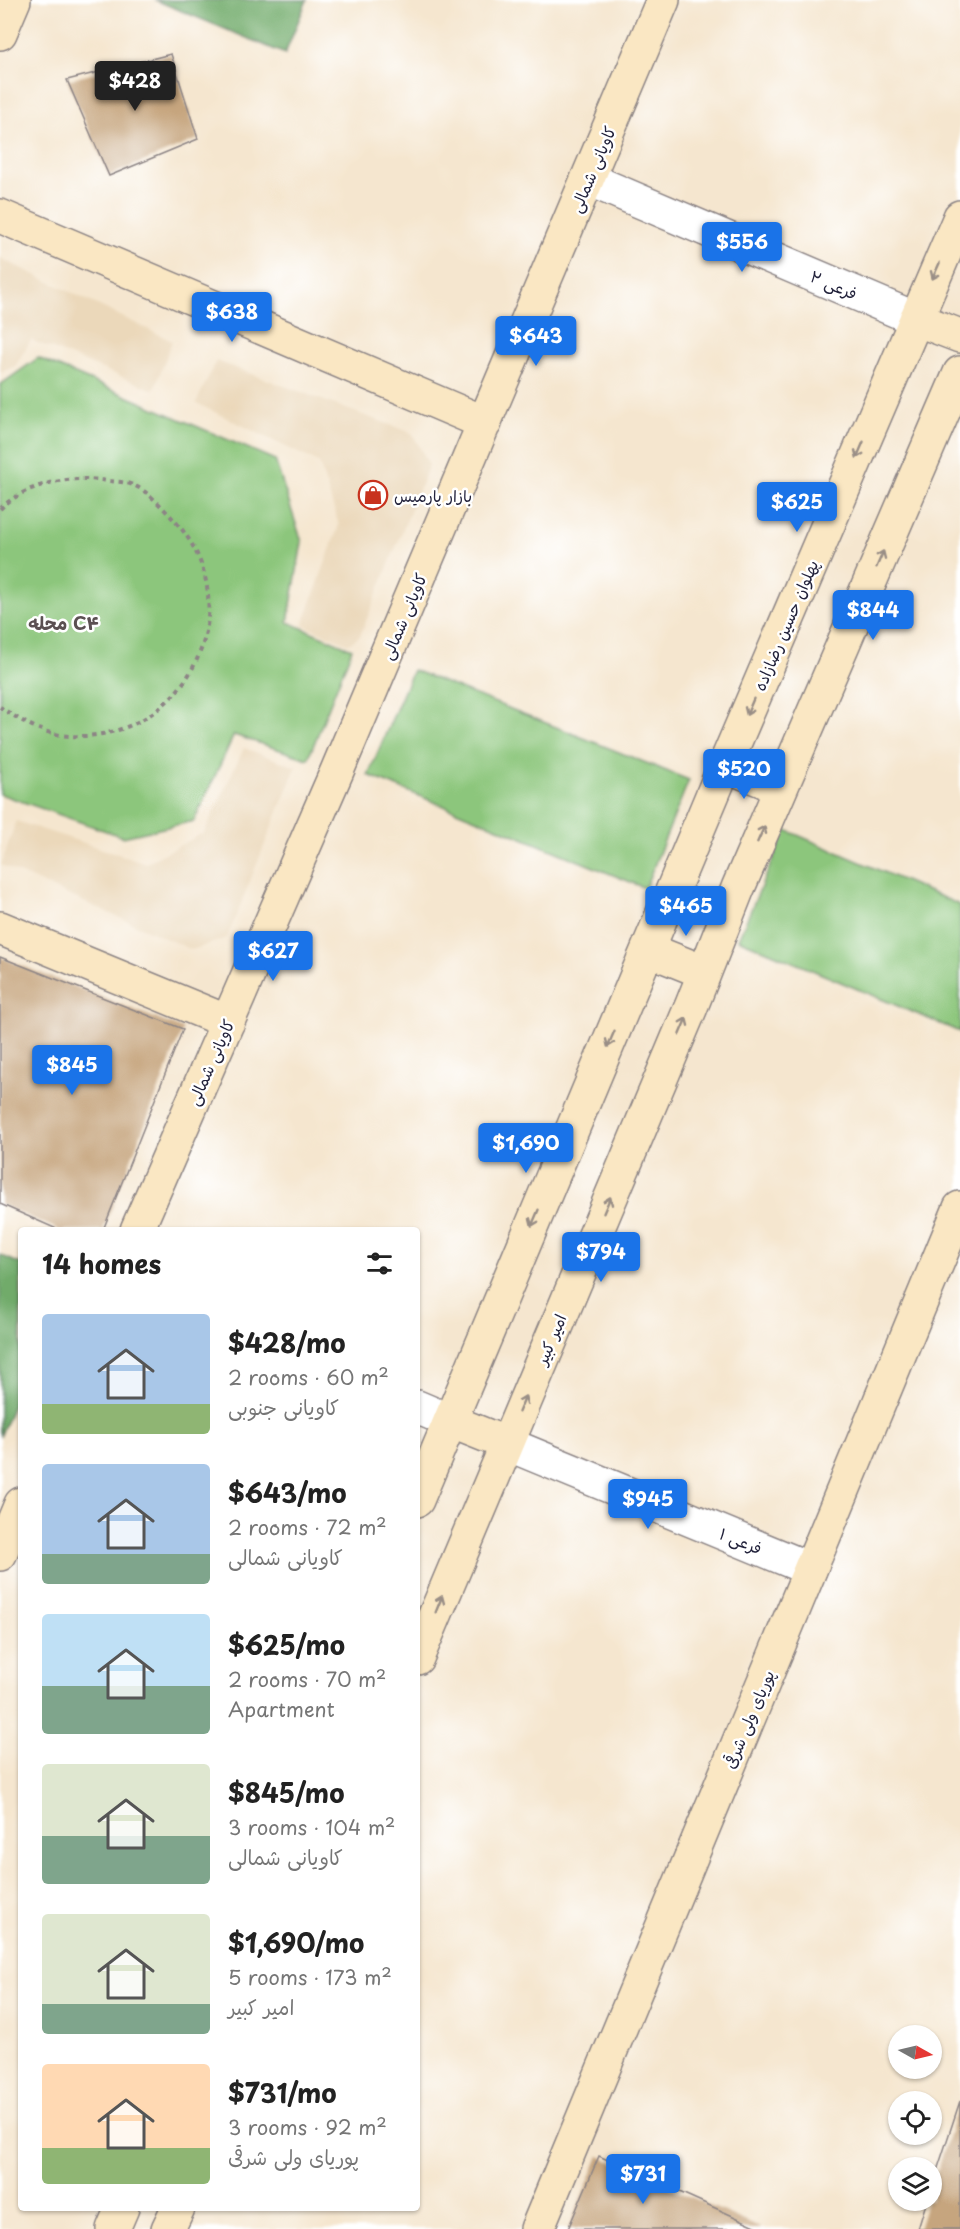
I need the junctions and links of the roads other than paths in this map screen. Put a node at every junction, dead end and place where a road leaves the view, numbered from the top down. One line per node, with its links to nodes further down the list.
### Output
1 (14, 0): 3 (street)
2 (663, 0): 4 (street, کاویانی شمالی)
3 (0, 33)
4 (588, 179): 7 (street, فرعی ۲); 10 (street, کاویانی شمالی)
5 (0, 216): 10 (street)
6 (960, 218): 7 (street, پهلوان حسین رضازاده, one-way to 7)
7 (916, 319): 8 (street); 11 (street, پهلوان حسین رضازاده, one-way to 11)
8 (960, 336)
9 (960, 373): 12 (street, one-way to 9)
10 (485, 423): 16 (street, کاویانی شمالی)
11 (725, 765): 12 (street); 14 (street, پهلوان حسین رضازاده)
12 (782, 788): 15 (street, امیر کبیر, one-way to 12)
13 (0, 928): 16 (street)
14 (649, 950): 15 (street); 20 (street, one-way to 20)
15 (704, 972): 21 (street, امیر کبیر, one-way to 15)
16 (228, 1022): 18 (street, کاویانی شمالی)
17 (960, 1208): 25 (street, پوریای ولی شرقی)
18 (138, 1227)
19 (420, 1408): 20 (street)
20 (450, 1421): 21 (street); 22 (street)
21 (506, 1443): 25 (street, فرعی ۱); 26 (street, امیر کبیر, one-way to 21)
22 (420, 1493)
23 (18, 1511): 24 (street)
24 (0, 1554)
25 (810, 1569): 29 (street, پوریای ولی شرقی)
26 (420, 1651)
27 (177, 2211): 28 (street)
28 (168, 2229)
29 (537, 2229)

